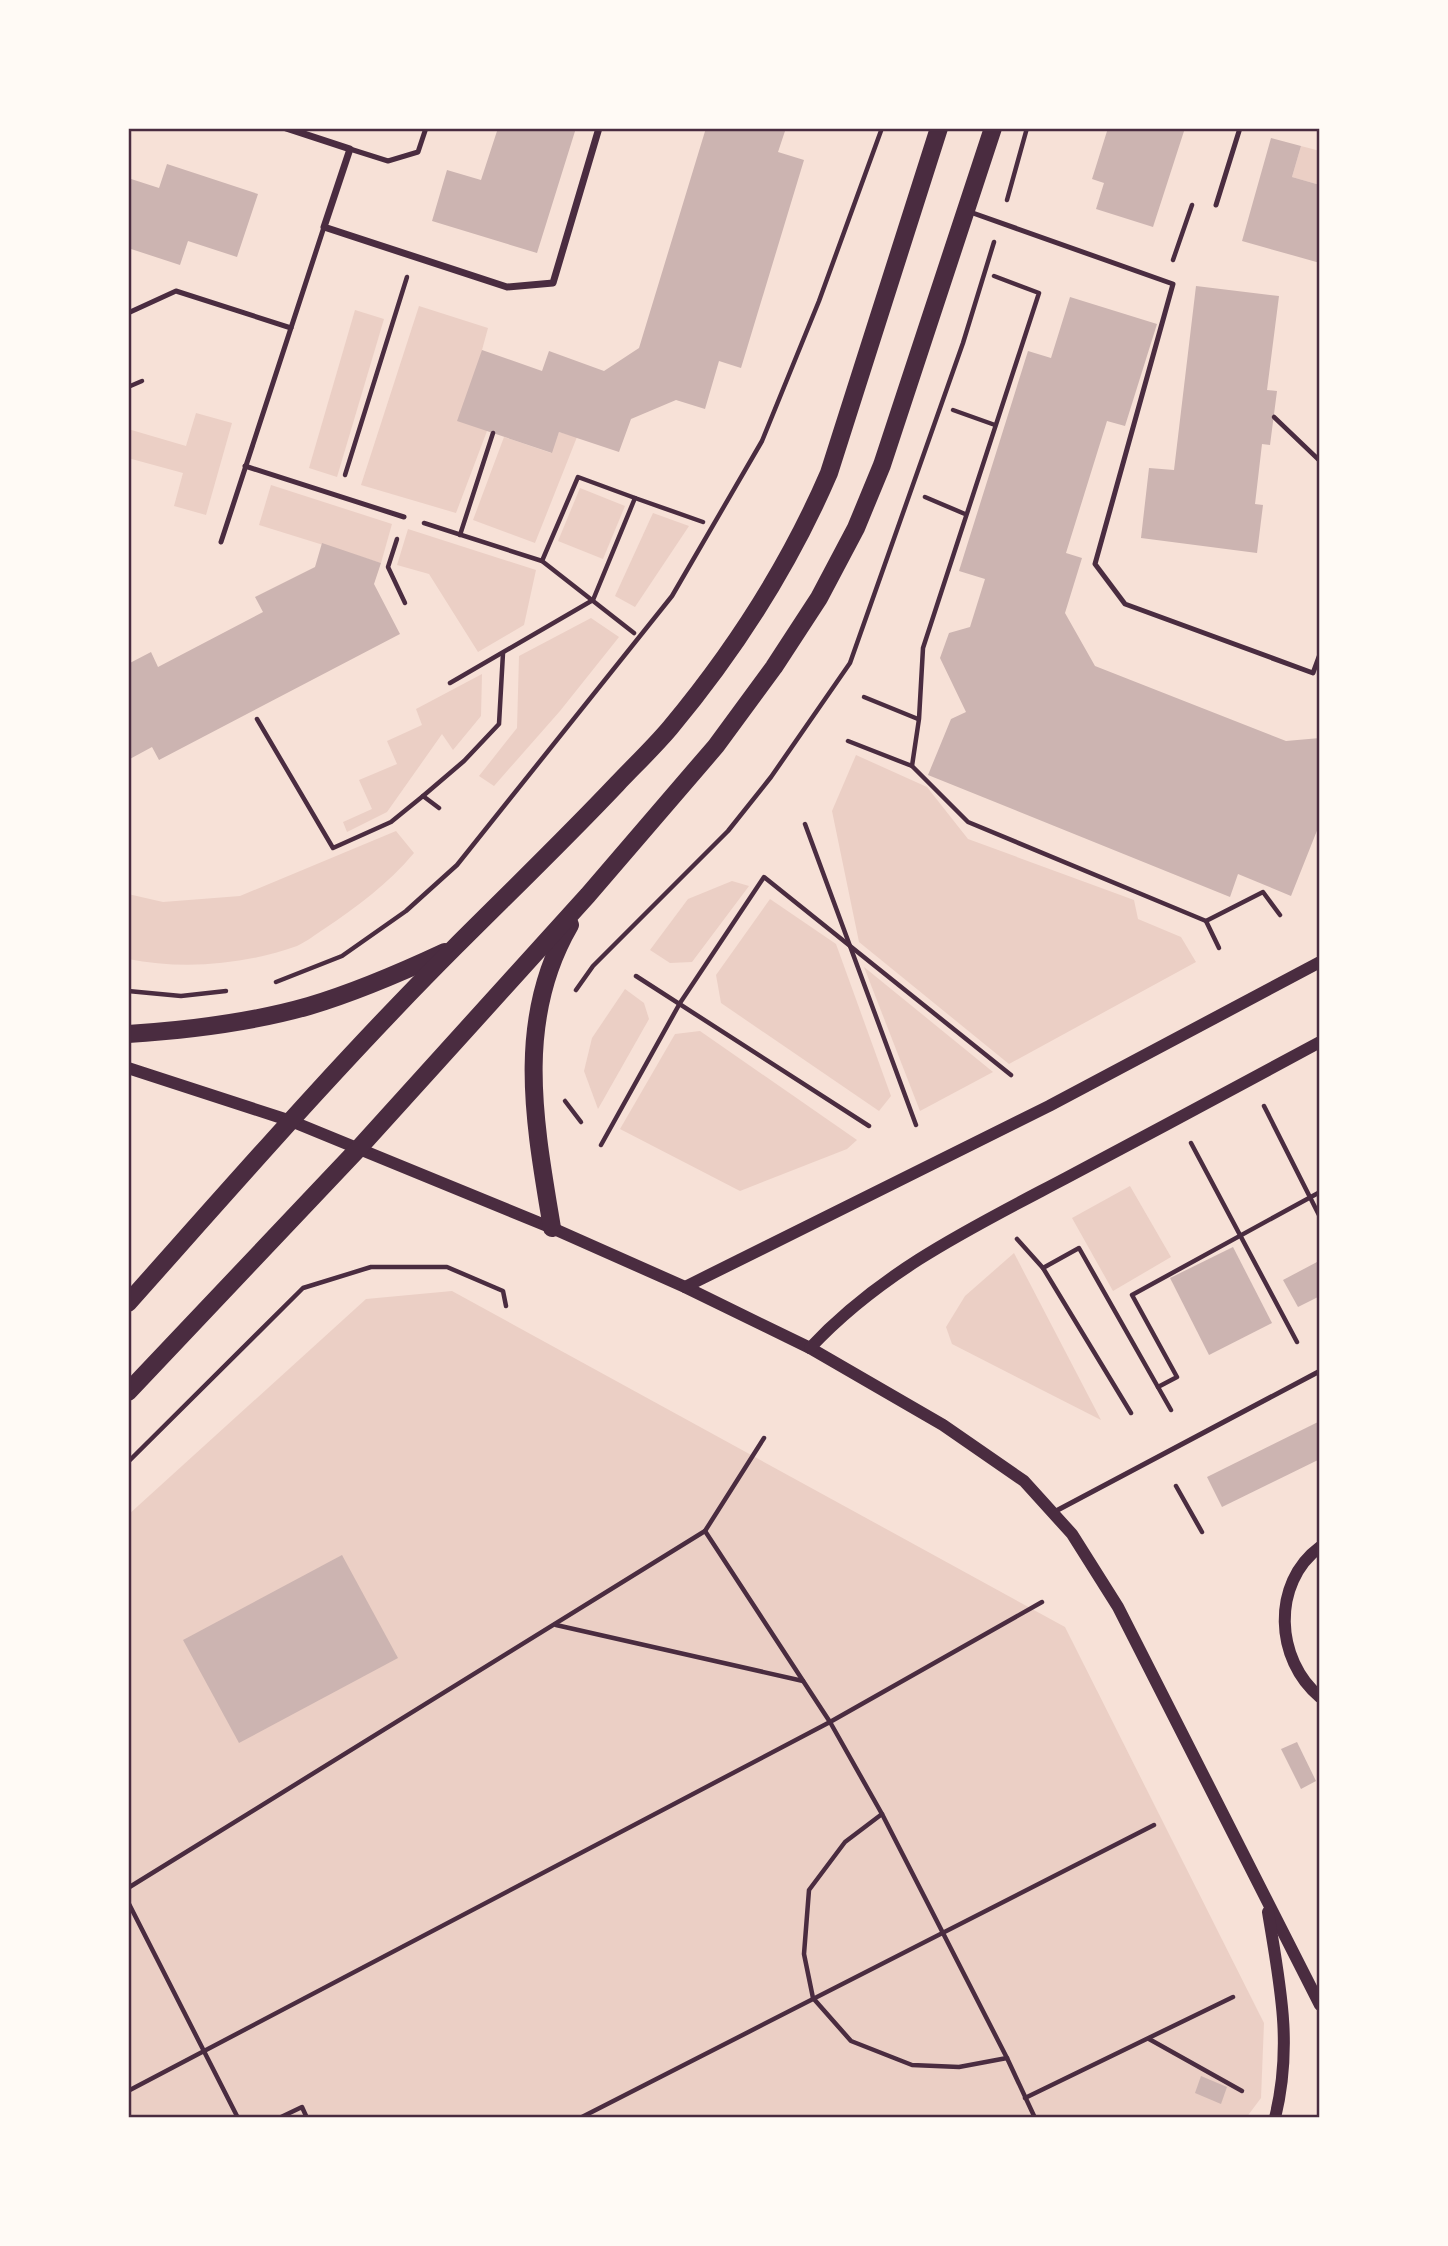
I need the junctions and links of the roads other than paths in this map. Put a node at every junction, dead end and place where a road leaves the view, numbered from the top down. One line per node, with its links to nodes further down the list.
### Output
1 (286, 128): 7 (street)
2 (426, 128): 7 (lane)
3 (599, 128): 10 (street)
4 (939, 128): 18 (main road)
5 (993, 128): 9 (main road)
6 (1240, 128): 8 (lane)
7 (349, 149): 10 (street)
8 (1216, 205)
9 (967, 211): 16 (lane); 17 (main road)
10 (324, 227): 12 (lane)
11 (128, 313): 12 (lane)
12 (291, 328): 13 (lane)
13 (245, 466): 14 (lane); 15 (lane)
14 (404, 517)
15 (221, 542)
16 (1320, 654)
17 (588, 895): 24 (main road); 25 (main road)
18 (454, 948): 20 (main road); 23 (main road)
19 (1320, 962): 26 (street)
20 (128, 1034)
21 (1320, 1042): 28 (street)
22 (128, 1068): 23 (street)
23 (291, 1121): 24 (street); 27 (main road)
24 (359, 1148): 25 (street); 30 (main road)
25 (552, 1228): 26 (street)
26 (685, 1287): 28 (street)
27 (128, 1303)
28 (810, 1348): 31 (street)
29 (1320, 1371): 31 (lane)
30 (128, 1392)
31 (1054, 1511): 34 (street)
32 (1320, 1546): 33 (street)
33 (1320, 1697)
34 (1267, 1901): 35 (street); 36 (street)
35 (1320, 2006)
36 (1275, 2118)

